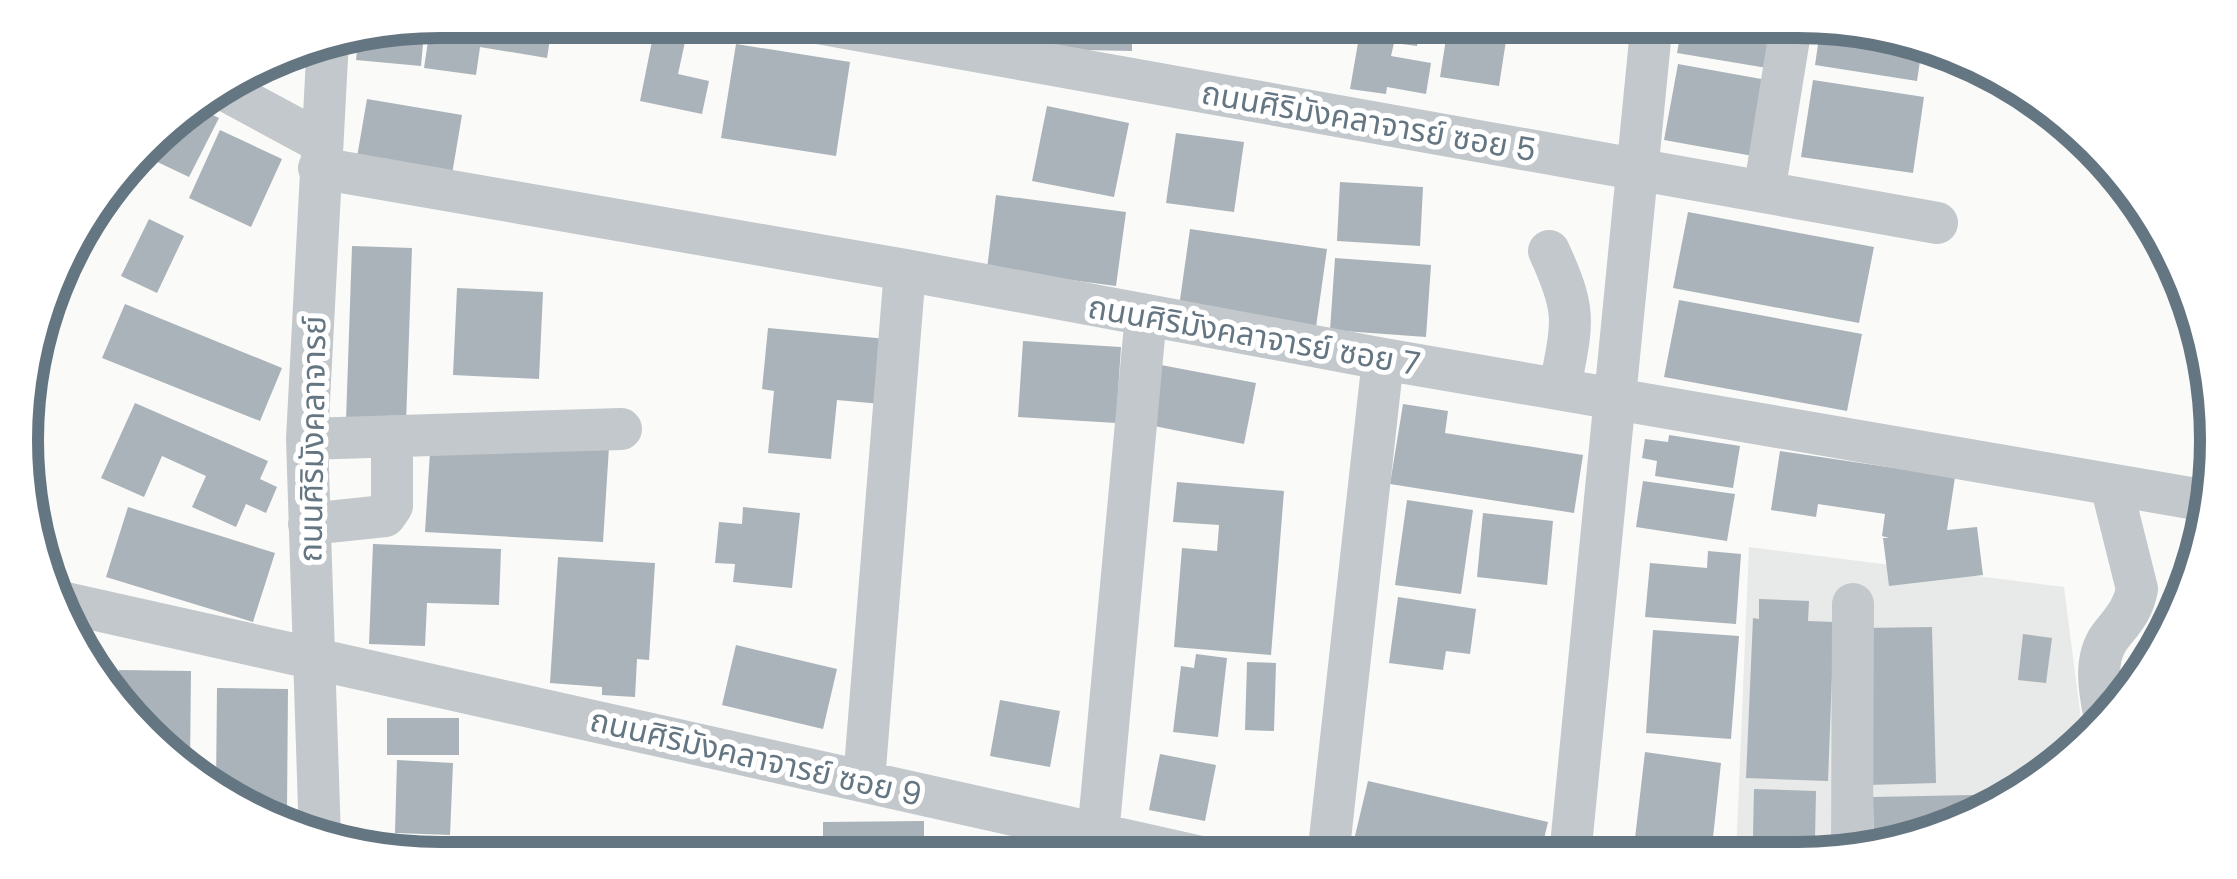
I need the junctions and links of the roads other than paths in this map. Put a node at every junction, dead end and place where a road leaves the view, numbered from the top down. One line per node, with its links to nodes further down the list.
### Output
1 (903, 38): 7 (street, ถนนศิริมังคลาจารย์ ซอย 5)
2 (1650, 38): 7 (street)
3 (1789, 38): 8 (street)
4 (327, 54): 6 (street, ถนนศิริมังคลาจารย์)
5 (232, 95): 6 (street, ถนนศิริมังคลาจารย์ ซอย 7)
6 (320, 155): 11 (street, ถนนศิริมังคลาจารย์ ซอย 7); 18 (street, ถนนศิริมังคลาจารย์)
7 (1638, 168): 8 (street, ถนนศิริมังคลาจารย์ ซอย 5); 15 (street)
8 (1764, 192): 9 (street, ถนนศิริมังคลาจารย์ ซอย 5)
9 (1937, 223)
10 (1549, 251): 14 (street)
11 (905, 270): 12 (street, ถนนศิริมังคลาจารย์ ซอย 7); 26 (street)
12 (1146, 314): 13 (street, ถนนศิริมังคลาจารย์ ซอย 7); 28 (street)
13 (1383, 359): 14 (street, ถนนศิริมังคลาจารย์ ซอย 7); 31 (street)
14 (1560, 388): 15 (street, ถนนศิริมังคลาจารย์ ซอย 7)
15 (1617, 399): 19 (street, ถนนศิริมังคลาจารย์ ซอย 7); 32 (street)
16 (621, 429): 17 (street)
17 (392, 436): 18 (street); 21 (street)
18 (307, 438): 21 (street, ถนนศิริมังคลาจารย์)
19 (2111, 484): 20 (street, ถนนศิริมังคลาจารย์ ซอย 7); 25 (street)
20 (2196, 494)
21 (309, 524): 24 (street, ถนนศิริมังคลาจารย์)
22 (1853, 604): 29 (street)
23 (73, 605): 24 (street, ถนนศิริมังคลาจารย์ ซอย 9)
24 (312, 658): 26 (street, ถนนศิริมังคลาจารย์ ซอย 9); 27 (street, ถนนศิริมังคลาจารย์)
25 (2102, 702)
26 (864, 781): 28 (street, ถนนศิริมังคลาจารย์ ซอย 9)
27 (319, 823)
28 (1098, 835): 30 (street, ถนนศิริมังคลาจารย์ ซอย 9)
29 (1852, 838)
30 (1131, 842)
31 (1330, 842)
32 (1571, 842)

